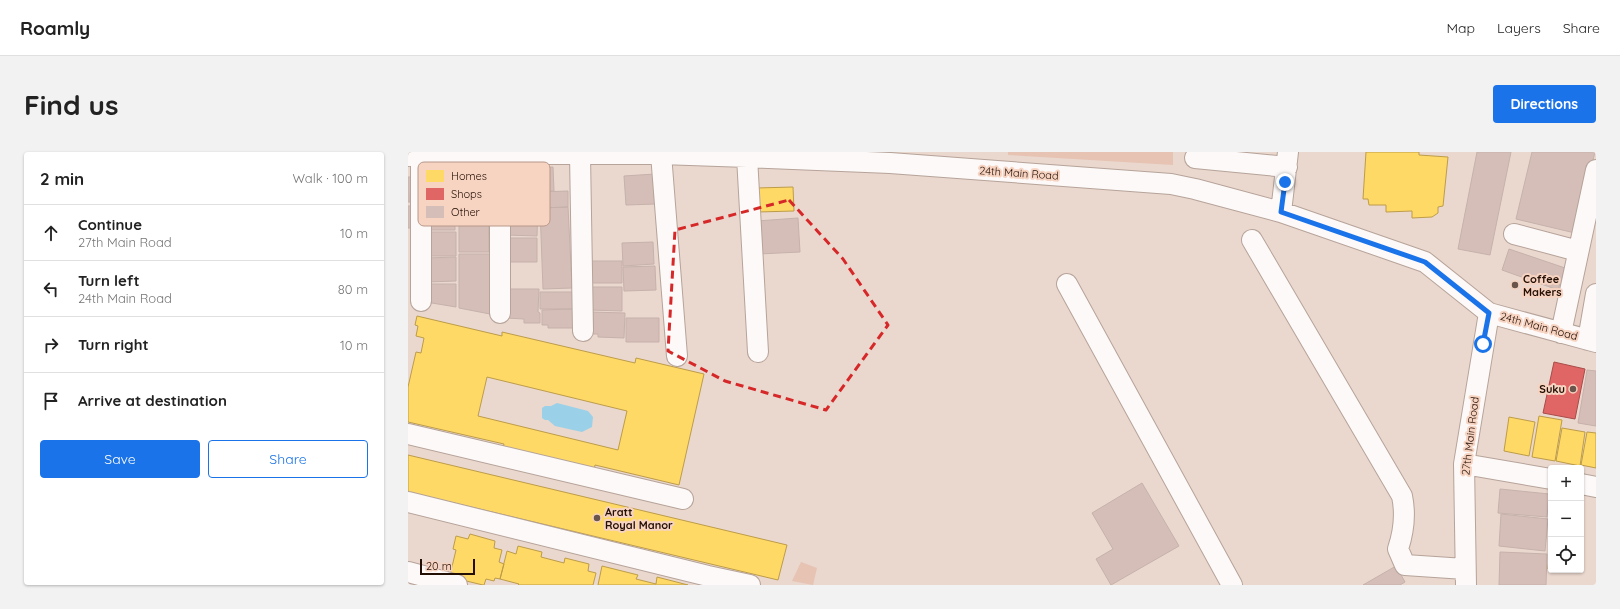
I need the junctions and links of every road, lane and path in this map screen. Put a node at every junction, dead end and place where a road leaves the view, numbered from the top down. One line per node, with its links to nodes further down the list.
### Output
1 (626, 153): 3 (street, 24th Main Road); 5 (street, 24th Main Road)
2 (500, 154): 4 (street, 24th Main Road); 5 (street, 24th Main Road); 11 (street)
3 (661, 154): 8 (street, 24th Main Road); 28 (street)
4 (414, 155): 21 (street)
5 (580, 155): 24 (street)
6 (1195, 155): 10 (street); 13 (street)
7 (811, 156): 8 (street, 24th Main Road); 9 (street, 24th Main Road)
8 (747, 157): 27 (street)
9 (890, 158): 13 (street, 24th Main Road)
10 (1287, 160): 14 (street)
11 (500, 162)
12 (1596, 170): 18 (street)
13 (1195, 189): 14 (street, 24th Main Road)
14 (1281, 212): 23 (street, 24th Main Road)
15 (500, 226): 22 (street)
16 (1514, 234): 18 (street)
17 (1252, 240): 37 (street)
18 (1578, 251): 25 (street)
19 (1067, 284): 40 (street)
20 (1596, 294): 26 (street)
21 (421, 301)
22 (500, 313)
23 (1489, 313): 25 (street, 24th Main Road); 30 (street, 27th Main Road)
24 (584, 331)
25 (1562, 333): 26 (street, 24th Main Road)
26 (1592, 341)
27 (758, 352)
28 (677, 356)
29 (408, 434): 34 (street)
30 (1464, 464): 31 (street); 37 (street, 27th Main Road)
31 (1548, 478)
32 (1584, 485): 33 (street)
33 (1596, 487)
34 (683, 499)
35 (408, 502): 39 (street)
36 (408, 572): 38 (street)
37 (1466, 577)
38 (457, 585)
39 (750, 585)
40 (1232, 585)

